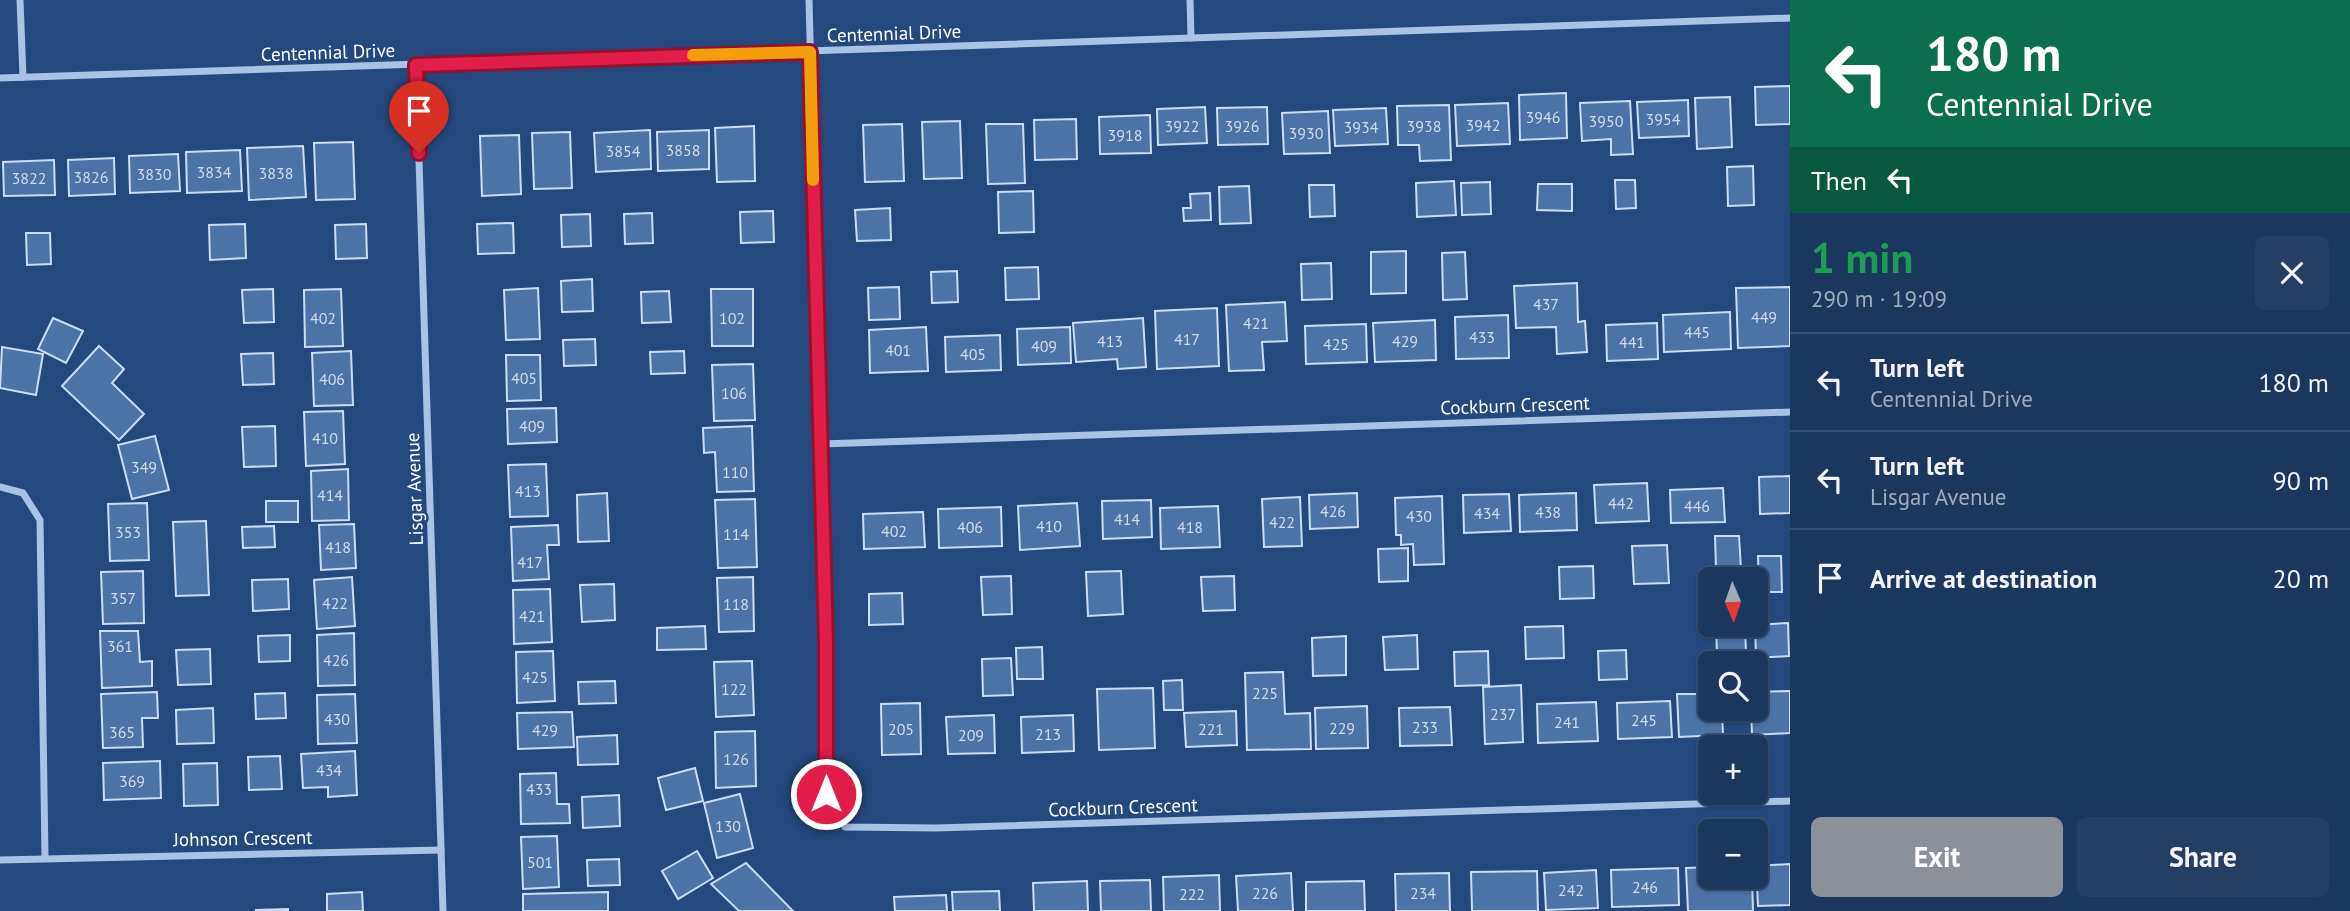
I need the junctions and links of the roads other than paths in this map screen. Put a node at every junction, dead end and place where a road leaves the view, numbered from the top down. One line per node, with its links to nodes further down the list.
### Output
1 (20, 0): 8 (street)
2 (809, 0): 6 (street, Cockburn Crescent)
3 (1190, 0): 5 (street)
4 (1790, 18): 5 (street, Centennial Drive)
5 (1191, 38): 6 (street, Centennial Drive)
6 (810, 52): 7 (street, Centennial Drive); 11 (street, Cockburn Crescent)
7 (416, 65): 8 (street, Centennial Drive); 14 (street, Lisgar Avenue)
8 (23, 77): 9 (street, Centennial Drive)
9 (0, 78)
10 (1790, 412): 11 (street, Cockburn Crescent)
11 (821, 444): 13 (street, Cockburn Crescent)
12 (0, 487): 15 (street)
13 (1790, 801)
14 (441, 850): 15 (street, Johnson Crescent); 17 (street, Lisgar Avenue)
15 (45, 858): 16 (street, Johnson Crescent)
16 (0, 860)
17 (443, 911)

